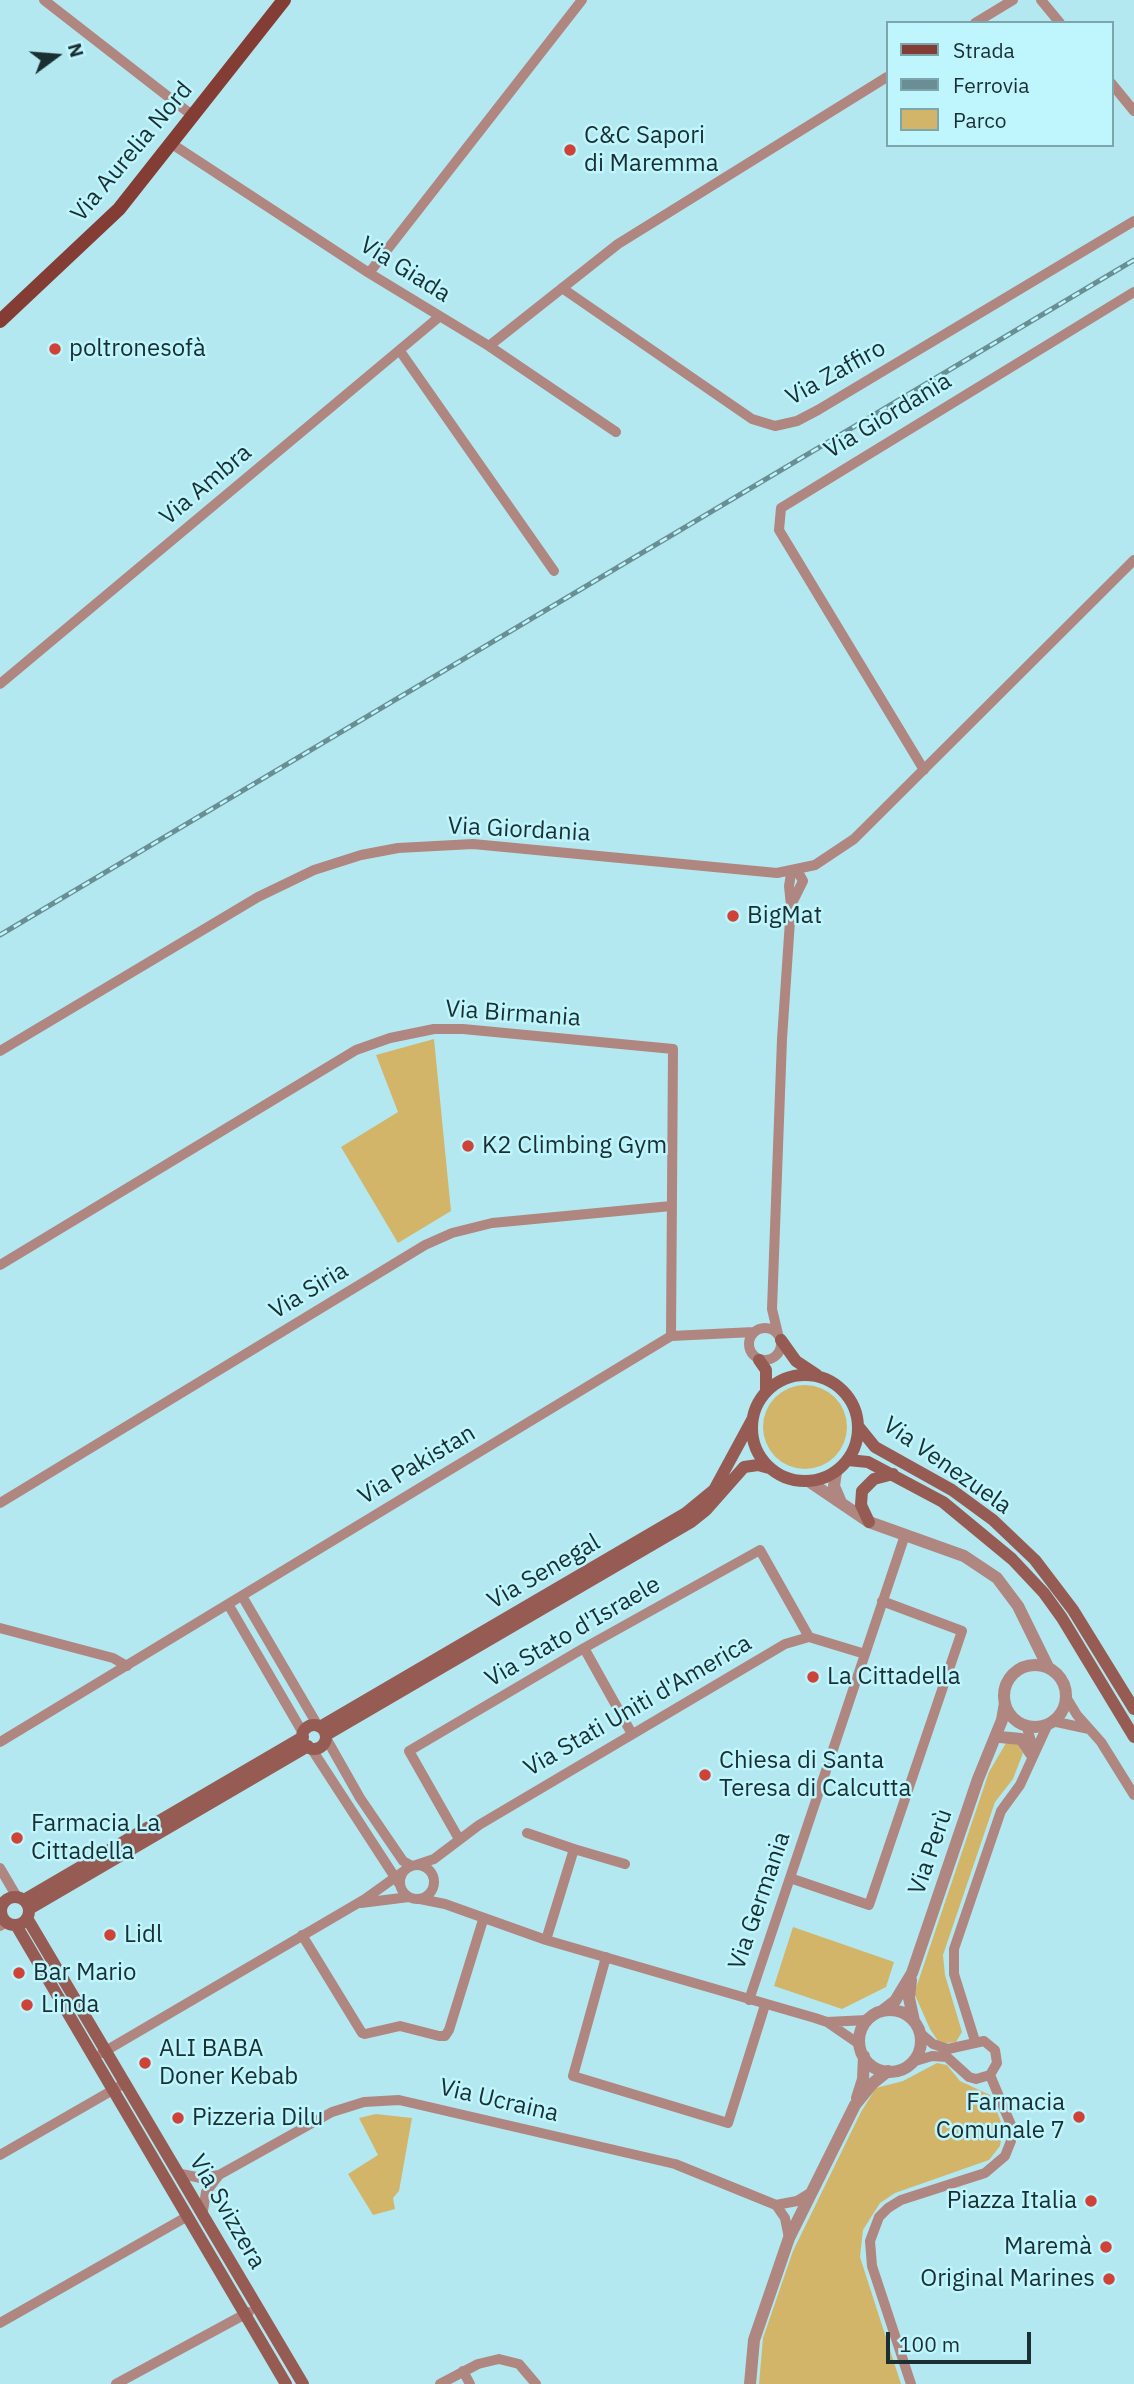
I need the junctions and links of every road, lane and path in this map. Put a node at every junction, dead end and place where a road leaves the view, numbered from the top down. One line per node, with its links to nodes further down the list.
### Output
1 (44, 0): 11 (street)
2 (284, 0): 11 (main road, Via Aurelia Nord)
3 (582, 0): 14 (street)
4 (1013, 0): 6 (street)
5 (1041, 0): 7 (street)
6 (978, 21)
7 (1058, 21)
8 (886, 78): 15 (street)
9 (1113, 85): 10 (street)
10 (1134, 111)
11 (193, 116): 12 (main road, Via Aurelia Nord)
12 (172, 144): 14 (street, Via Giada); 18 (main road, Via Aurelia Nord)
13 (1134, 221): 15 (street, Via Zaffiro)
14 (369, 273): 17 (street, Via Giada)
15 (562, 288): 19 (street)
16 (1134, 292): 25 (street, Via Giordania)
17 (439, 317): 19 (street, Via Giada); 20 (street, Via Ambra)
18 (0, 321)
19 (489, 346): 21 (street, Via Giada)
20 (400, 351): 23 (street); 24 (street, Via Ambra)
21 (615, 432)
22 (1134, 560): 25 (street, Via Giordania)
23 (554, 570)
24 (0, 684)
25 (924, 770): 26 (street, Via Giordania)
26 (815, 864): 27 (street, Via Giordania); 29 (street)
27 (797, 870): 28 (street, Via Giordania); 29 (street); 30 (street)
28 (777, 873): 30 (street); 32 (street, Via Giordania)
29 (803, 881): 31 (street)
30 (789, 886): 31 (street)
31 (791, 905): 35 (street)
32 (0, 1051)
33 (671, 1206): 34 (street, Via Birmania); 38 (street, Via Birmania); 51 (street, Via Siria)
34 (0, 1265)
35 (772, 1309): 36 (street); 39 (street)
36 (756, 1330): 37 (street); 39 (street); 40 (street)
37 (740, 1335): 38 (street); 40 (street)
38 (671, 1336): 55 (street, Via Pakistan)
39 (780, 1337): 41 (street); 42 (main road, Via Venezuela)
40 (748, 1343): 41 (street)
41 (760, 1360): 43 (main road)
42 (817, 1376): 43 (main road); 45 (main road, Via Venezuela)
43 (766, 1392): 44 (main road)
44 (753, 1418): 47 (main road); 72 (main road, Via Senegal)
45 (859, 1426): 46 (main road, Via Venezuela); 68 (main road, Via Venezuela)
46 (848, 1460): 48 (main road, Via Venezuela); 49 (main road, Via Venezuela)
47 (769, 1468): 50 (main road); 72 (main road, Via Senegal)
48 (836, 1472): 50 (main road, Via Venezuela); 52 (street)
49 (893, 1474): 53 (main road); 74 (main road, Via Venezuela)
50 (810, 1482): 52 (street)
51 (0, 1503)
52 (842, 1504): 53 (street)
53 (869, 1522): 54 (street)
54 (905, 1535): 56 (street, Via Germania); 59 (street)
55 (242, 1595): 57 (street, Via Pakistan); 72 (street)
56 (882, 1601): 62 (street, Via Germania); 87 (street)
57 (228, 1604): 63 (street, Via Pakistan); 75 (street)
58 (0, 1628): 63 (street)
59 (1028, 1628): 64 (street); 65 (street, Via Perù)
60 (809, 1637): 61 (street, Via Stato d'Israele); 62 (street); 73 (street, Via Stati Uniti d'America)
61 (584, 1648): 73 (street); 81 (street, Via Stato d'Israele)
62 (865, 1654): 87 (street, Via Germania)
63 (127, 1665): 77 (street, Via Pakistan)
64 (1048, 1667): 65 (street); 66 (street)
65 (1018, 1670): 67 (street, Via Perù)
66 (1066, 1697): 69 (street); 71 (street)
67 (1005, 1703): 70 (street); 76 (street, Via Perù)
68 (1134, 1709)
69 (1050, 1723): 70 (street); 71 (street); 78 (street)
70 (1024, 1725): 76 (street); 78 (street)
71 (1090, 1729): 79 (street)
72 (323, 1731): 75 (main road); 75 (main road); 86 (street)
73 (632, 1734): 81 (street, Via Stati Uniti d'America)
74 (1134, 1737)
75 (306, 1741): 86 (street); 92 (main road)
76 (996, 1741): 78 (street); 97 (street, Via Perù)
77 (0, 1742)
78 (1032, 1755): 104 (street)
79 (1134, 1795)
80 (527, 1833): 82 (street)
81 (459, 1839): 83 (street, Via Stati Uniti d'America)
82 (574, 1849): 84 (street); 95 (street)
83 (445, 1853): 86 (street, Via Stati Uniti d'America); 88 (street, Via Stati Uniti d'America)
84 (625, 1864)
85 (0, 1868): 92 (street, Via Svizzera)
86 (402, 1873): 88 (street); 89 (street); 90 (street, Via Stati Uniti d'America)
87 (790, 1878): 98 (street, Via Germania)
88 (434, 1882): 89 (street); 91 (street)
89 (414, 1898): 90 (street, Via Stati Uniti d'America); 91 (street)
90 (357, 1903): 94 (street, Via Stati Uniti d'America)
91 (454, 1908): 93 (street)
92 (11, 1912): 105 (main road, Via Svizzera); 107 (main road, Via Svizzera)
93 (483, 1920): 94 (street); 95 (street)
94 (302, 1935): 105 (street, Via Stati Uniti d'America)
95 (546, 1940): 96 (street)
96 (606, 1957): 98 (street); 99 (street)
97 (912, 1973): 100 (street, Via Perù); 103 (street, Via Perù)
98 (749, 2000): 99 (street)
99 (765, 2005): 102 (street)
100 (882, 2011): 101 (street, Via Perù); 103 (street)
101 (867, 2020): 102 (street); 106 (street)
102 (827, 2022): 106 (street)
103 (916, 2026): 104 (street); 108 (street, Via Perù)
104 (975, 2041): 110 (street)
105 (106, 2050): 107 (street, Via Stati Uniti d'America); 111 (main road, Via Svizzera)
106 (861, 2050): 109 (street); 113 (street)
107 (94, 2057): 112 (main road, Via Svizzera)
108 (912, 2062): 109 (street); 110 (street)
109 (888, 2071): 113 (street)
110 (990, 2075): 133 (street)
111 (125, 2082): 112 (street); 115 (main road, Via Svizzera)
112 (113, 2090): 114 (street); 120 (main road, Via Svizzera)
113 (855, 2105): 117 (street)
114 (0, 2155)
115 (181, 2174): 116 (street, Via Ucraina); 119 (main road, Via Svizzera)
116 (219, 2175): 118 (street, Via Ucraina); 119 (street)
117 (810, 2193): 118 (street); 121 (street)
118 (776, 2205): 121 (street)
119 (203, 2211): 122 (main road, Via Svizzera)
120 (188, 2216): 123 (main road, Via Svizzera); 124 (street)
121 (789, 2238): 132 (street)
122 (259, 2306): 123 (street); 128 (main road, Via Svizzera)
123 (246, 2313): 126 (street); 127 (main road, Via Svizzera)
124 (0, 2323)
125 (463, 2371): 129 (street); 130 (street); 131 (street)
126 (116, 2384)
127 (286, 2384)
128 (303, 2384)
129 (440, 2384)
130 (470, 2384)
131 (536, 2384)
132 (750, 2384)
133 (911, 2384)

